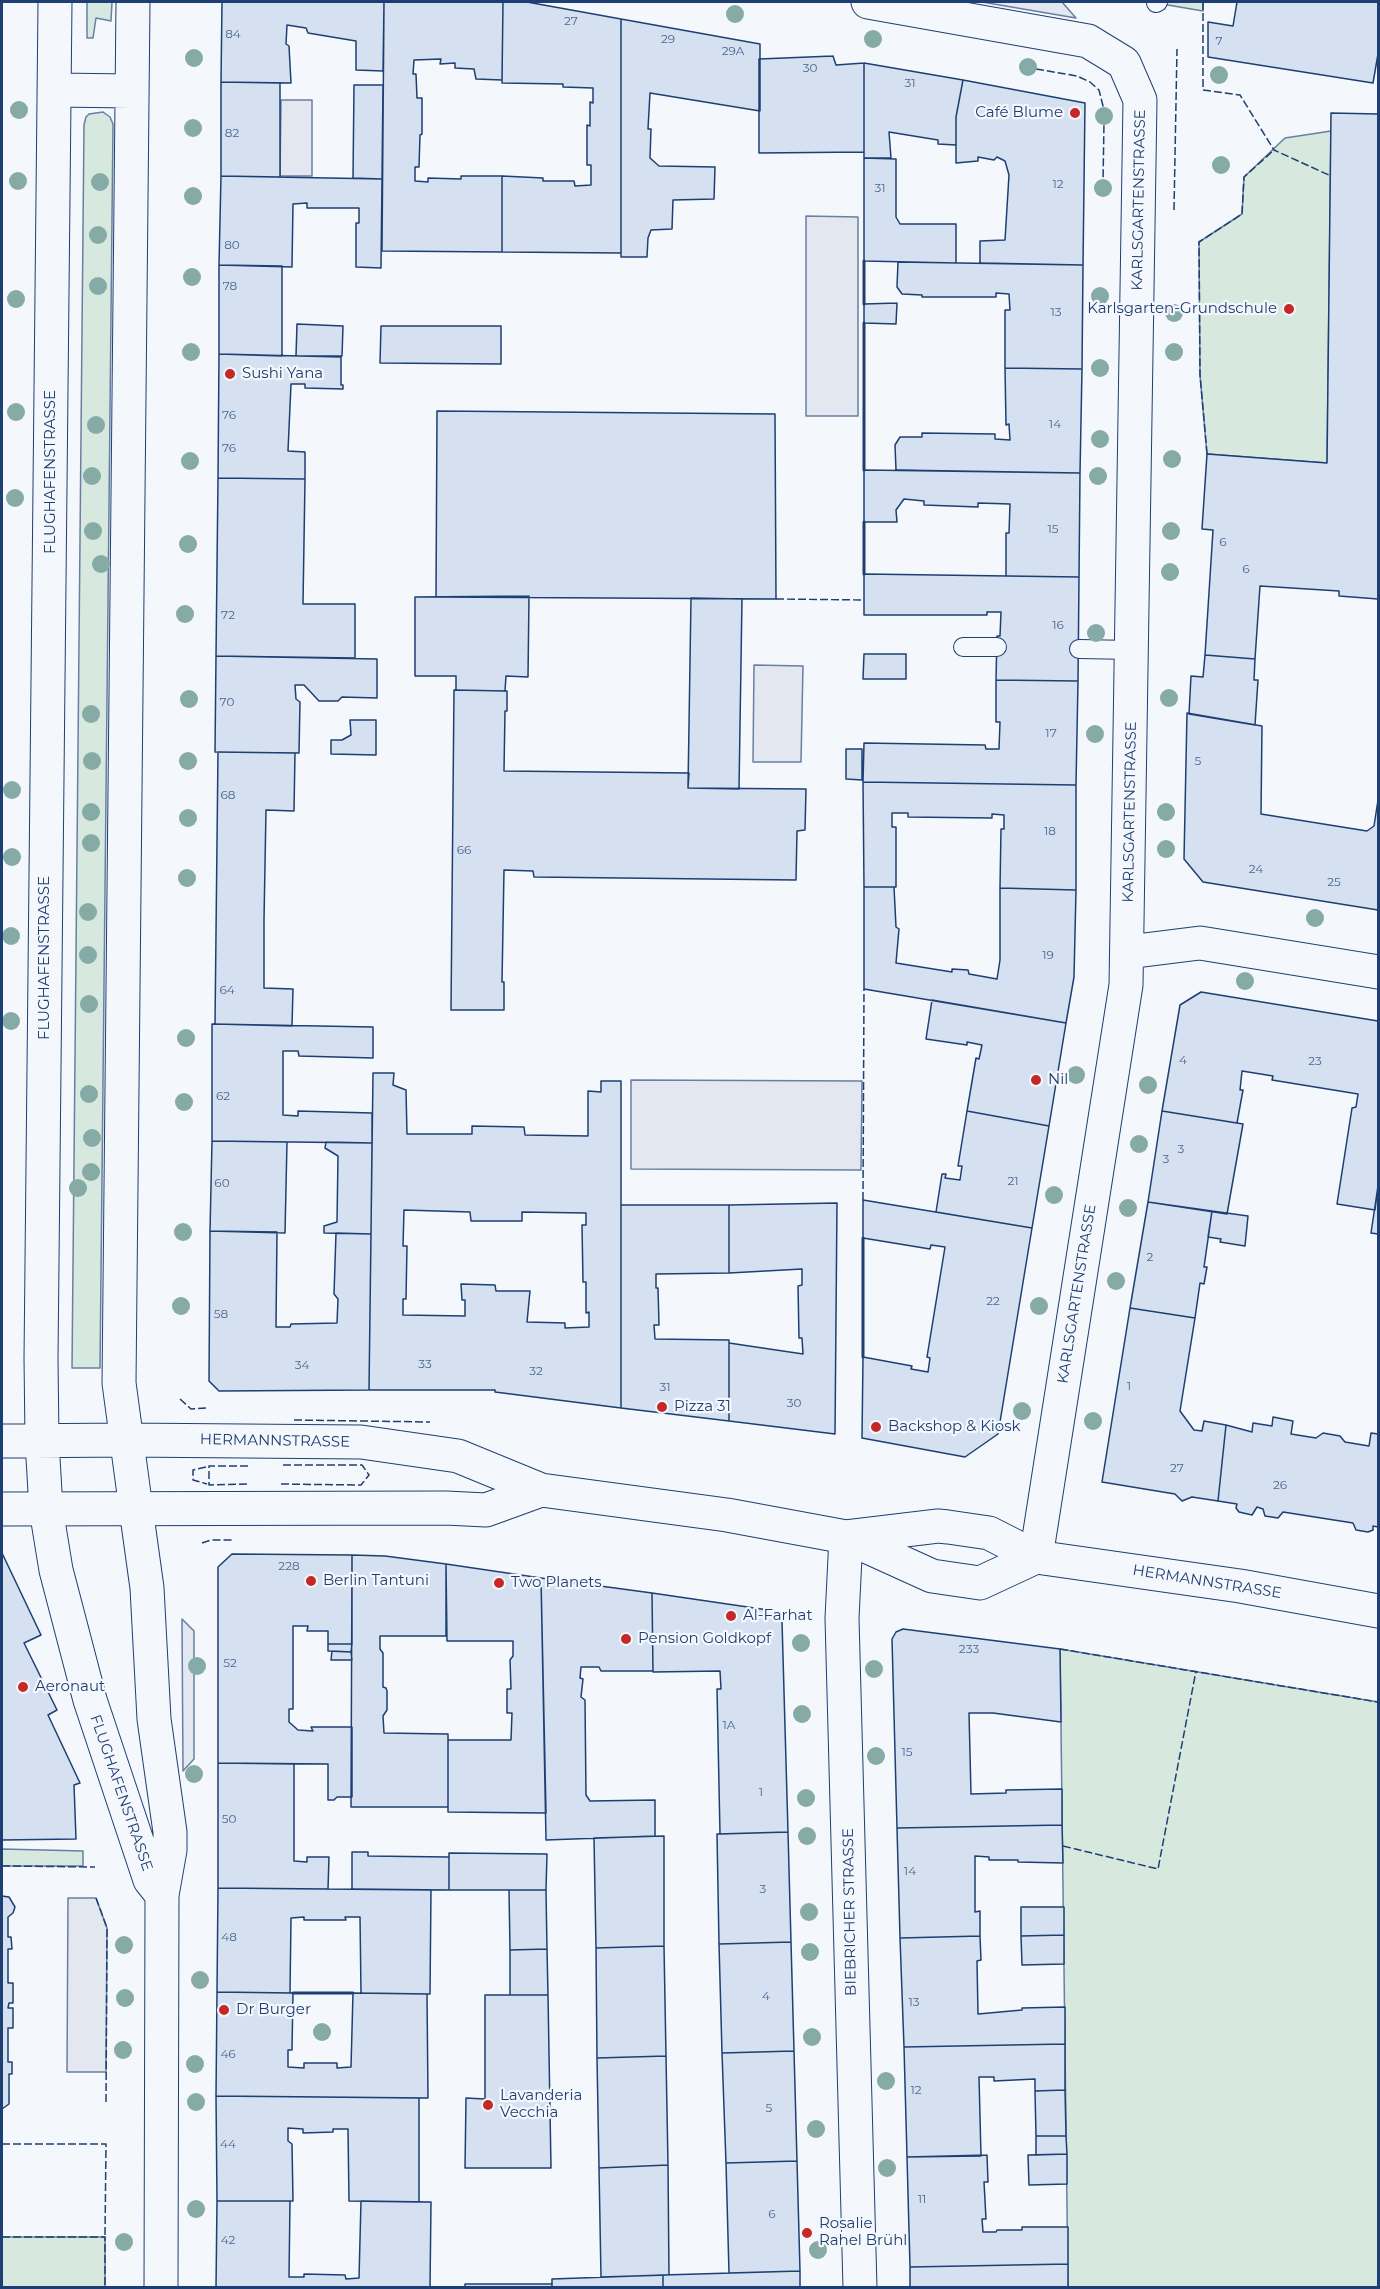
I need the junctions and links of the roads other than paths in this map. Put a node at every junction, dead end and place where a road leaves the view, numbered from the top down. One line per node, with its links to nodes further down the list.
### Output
1 (56, 2): 4 (main road, FLUGHAFENSTRASSE)
2 (132, 2): 5 (main road, FLUGHAFENSTRASSE)
3 (868, 2): 9 (main road, KARLSGARTENSTRASSE)
4 (55, 90): 5 (main road); 14 (main road, FLUGHAFENSTRASSE)
5 (132, 91): 12 (main road, FLUGHAFENSTRASSE)
6 (963, 647): 7 (lane)
7 (997, 647)
8 (1078, 649): 9 (lane)
9 (1132, 650): 10 (main road, KARLSGARTENSTRASSE)
10 (1128, 952): 11 (main road); 20 (main road, KARLSGARTENSTRASSE)
11 (1378, 972)
12 (126, 1440): 14 (main road, HERMANNSTRASSE); 15 (main road, HERMANNSTRASSE); 18 (main road, FLUGHAFENSTRASSE)
13 (2, 1441): 14 (main road, HERMANNSTRASSE)
14 (42, 1441): 17 (main road, FLUGHAFENSTRASSE)
15 (541, 1490): 18 (main road, HERMANNSTRASSE); 19 (main road, HERMANNSTRASSE)
16 (2, 1509): 17 (main road, HERMANNSTRASSE)
17 (46, 1509): 18 (main road, HERMANNSTRASSE); 22 (main road, FLUGHAFENSTRASSE)
18 (136, 1509): 22 (main road, FLUGHAFENSTRASSE)
19 (846, 1537): 20 (main road, HERMANNSTRASSE); 20 (main road, HERMANNSTRASSE); 24 (main road, BIEBRICHER STRASSE)
20 (1036, 1557): 21 (main road, HERMANNSTRASSE)
21 (1378, 1611)
22 (162, 1895): 23 (main road, FLUGHAFENSTRASSE)
23 (161, 2288)
24 (860, 2288)

